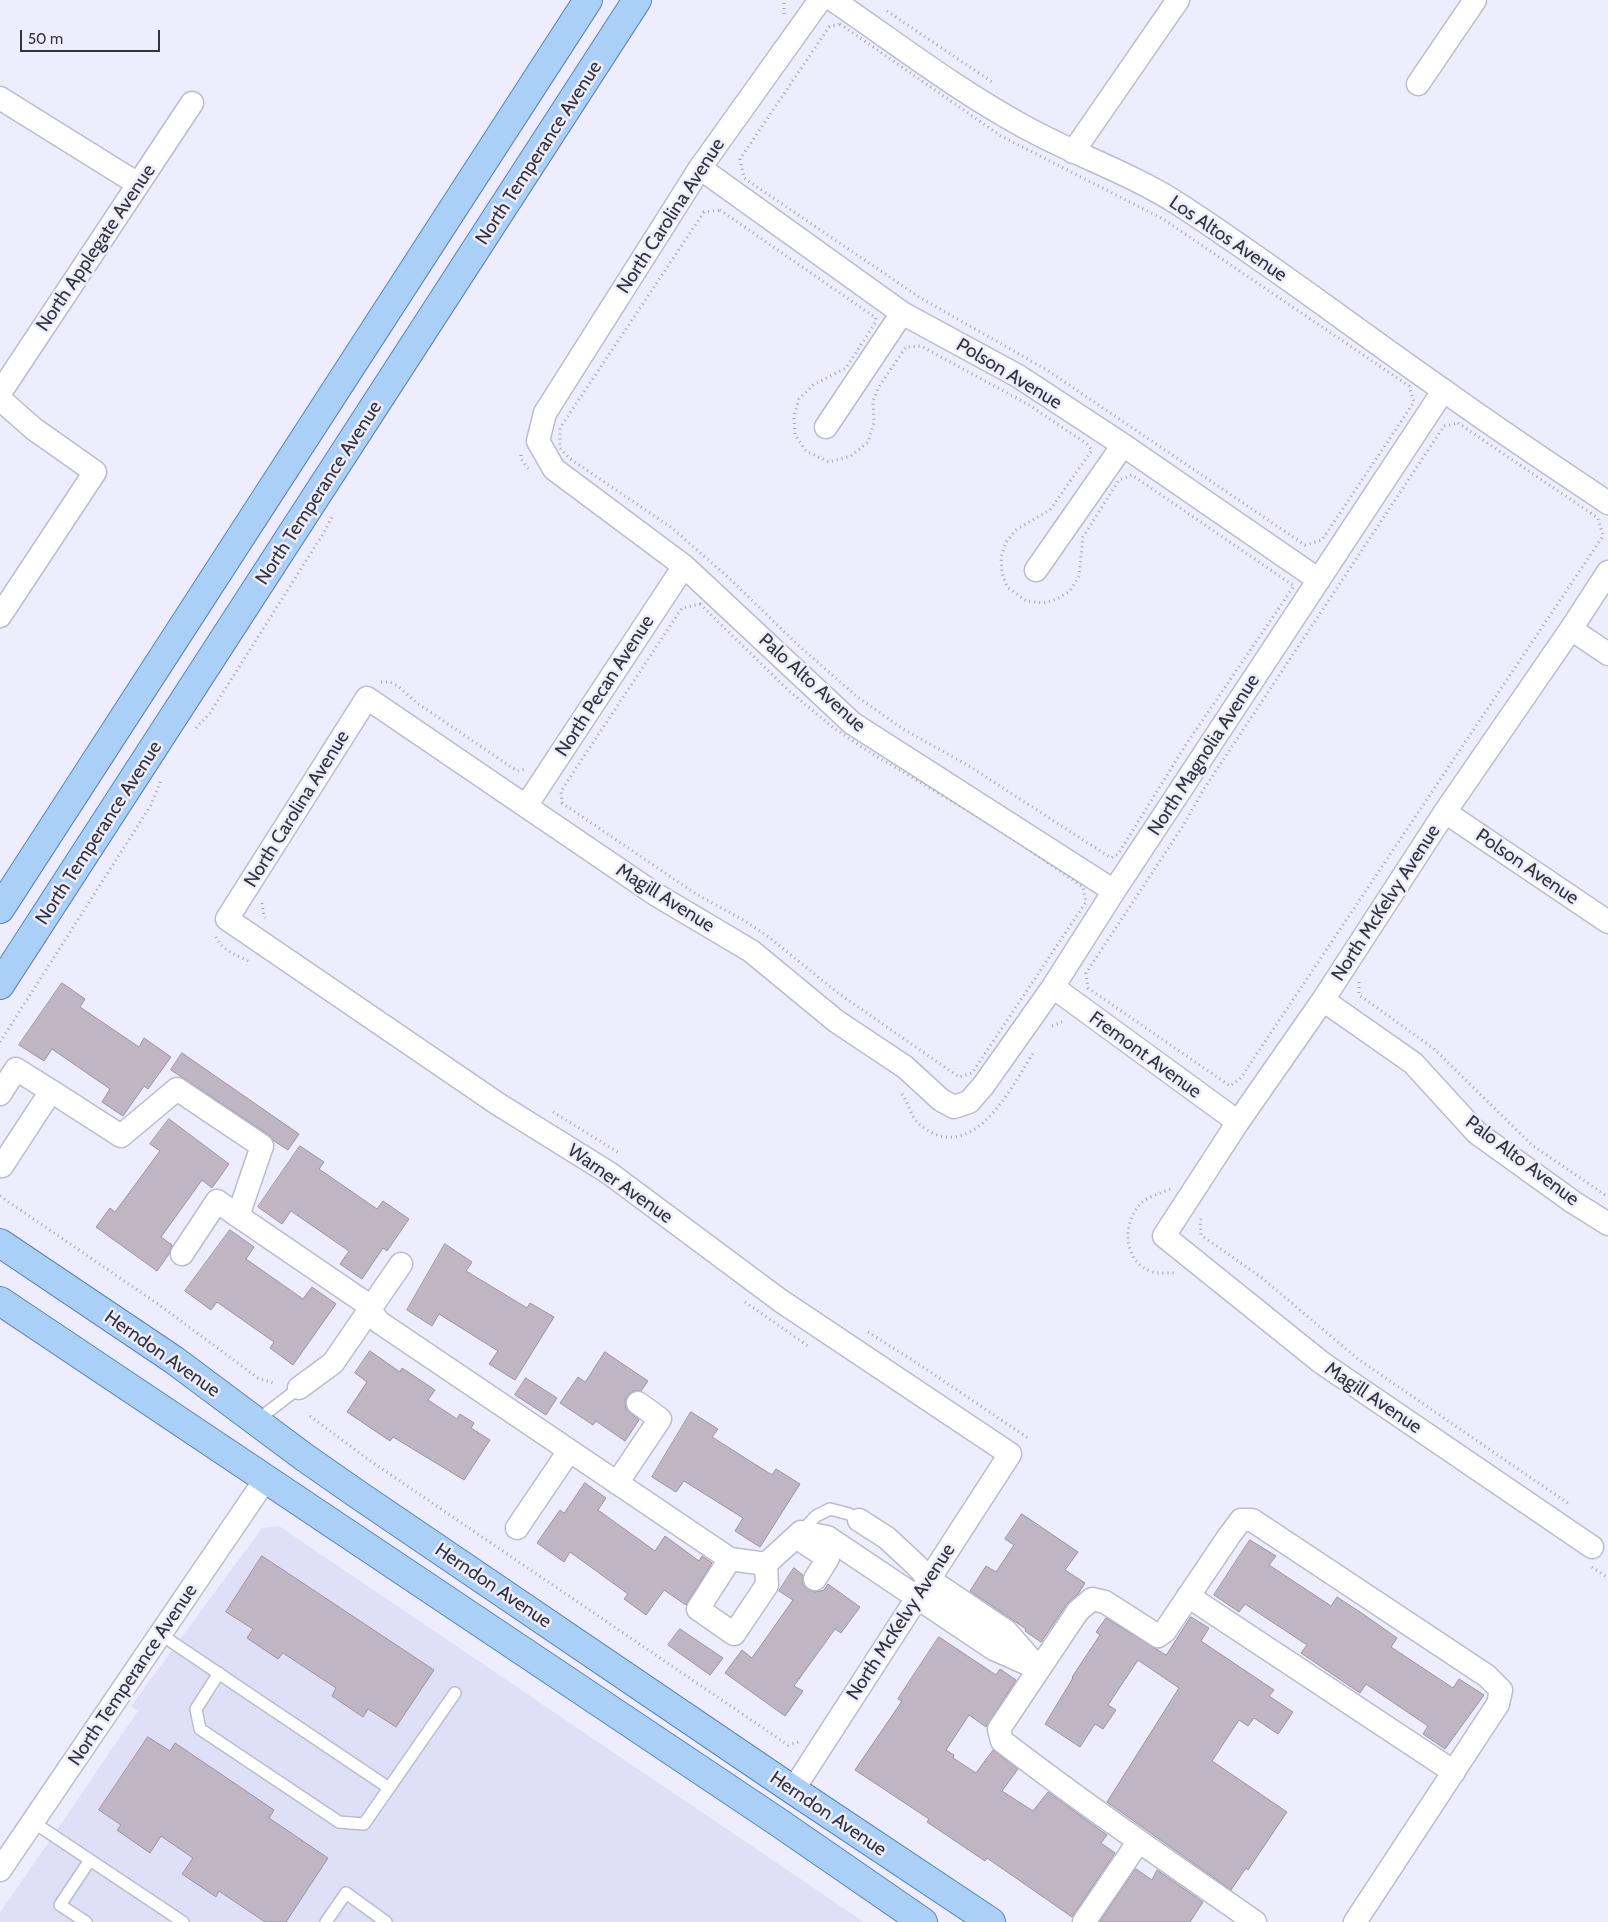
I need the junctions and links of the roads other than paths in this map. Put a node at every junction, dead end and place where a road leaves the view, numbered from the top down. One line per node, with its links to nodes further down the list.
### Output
1 (588, 0): 32 (main road)
2 (637, 0): 35 (main road, North Temperance Avenue)
3 (820, 0): 11 (street, North Carolina Avenue)
4 (833, 0): 10 (street, Los Altos Avenue)
5 (1178, 0): 10 (street)
6 (1475, 0): 7 (street)
7 (1418, 84)
8 (0, 98): 12 (street)
9 (192, 103): 12 (street, North Applegate Avenue)
10 (1073, 152): 14 (street, Los Altos Avenue)
11 (700, 168): 13 (street, Polson Avenue); 18 (street, North Carolina Avenue)
12 (138, 184): 15 (street, North Applegate Avenue)
13 (902, 313): 17 (street); 19 (street, Polson Avenue)
14 (1443, 391): 20 (street, Los Altos Avenue); 24 (street, North Magnolia Avenue)
15 (0, 393)
16 (0, 399): 25 (street)
17 (826, 427)
18 (538, 441): 21 (street, Palo Alto Avenue)
19 (1123, 445): 22 (street); 24 (street, Polson Avenue)
20 (1608, 503)
21 (684, 566): 29 (street, North Pecan Avenue); 31 (street, Palo Alto Avenue)
22 (1036, 570)
23 (1608, 572): 26 (street, North McKelvy Avenue)
24 (1319, 580): 31 (street, North Magnolia Avenue)
25 (0, 616)
26 (1571, 629): 27 (street); 30 (street, North McKelvy Avenue)
27 (1608, 654)
28 (367, 698): 29 (street, Magill Avenue); 33 (street, North Carolina Avenue)
29 (526, 806): 40 (street, Magill Avenue)
30 (1445, 812): 34 (street, Polson Avenue); 37 (street, North McKelvy Avenue)
31 (1114, 891): 36 (street, North Magnolia Avenue)
32 (0, 909)
33 (227, 919): 55 (street, Warner Avenue)
34 (1608, 922)
35 (0, 985)
36 (1052, 987): 40 (street, North Magnolia Avenue); 41 (street, Fremont Avenue)
37 (1323, 1000): 41 (street, North McKelvy Avenue); 44 (street, Palo Alto Avenue)
38 (51, 1091): 39 (street); 42 (street); 43 (street)
39 (0, 1094)
40 (954, 1107)
41 (1238, 1122): 45 (street, North McKelvy Avenue)
42 (0, 1164)
43 (238, 1216): 47 (street); 50 (street)
44 (1608, 1224)
45 (1164, 1236): 61 (street, Magill Avenue)
46 (0, 1243): 53 (main road, Herndon Avenue)
47 (182, 1254)
48 (401, 1264): 50 (street)
49 (0, 1302): 56 (main road, Herndon Avenue)
50 (370, 1310): 51 (street); 54 (street)
51 (299, 1388): 53 (lane)
52 (638, 1403): 57 (street)
53 (256, 1421): 74 (main road, Herndon Avenue)
54 (569, 1451): 57 (street); 59 (street)
55 (1010, 1454): 65 (street, North McKelvy Avenue)
56 (265, 1480): 67 (street, North Temperance Avenue); 68 (main road, Herndon Avenue)
57 (618, 1483): 62 (street)
58 (859, 1520): 60 (lane); 65 (street)
59 (517, 1528)
60 (799, 1534): 63 (street); 64 (street); 65 (street)
61 (1588, 1554)
62 (730, 1559): 63 (street); 63 (street)
63 (766, 1564)
64 (815, 1579)
65 (923, 1588): 69 (street); 74 (street, North McKelvy Avenue)
66 (1188, 1596): 69 (street); 72 (street); 72 (street)
67 (160, 1634): 70 (lane); 75 (street, North Temperance Avenue)
68 (542, 1664): 74 (main road); 76 (main road, Herndon Avenue)
69 (1040, 1669): 77 (street)
70 (218, 1673): 73 (lane); 73 (lane)
71 (455, 1693): 73 (lane)
72 (1454, 1772): 89 (street)
73 (389, 1788)
74 (793, 1790): 86 (main road, Herndon Avenue)
75 (33, 1822): 78 (lane); 79 (street, North Temperance Avenue)
76 (778, 1822): 84 (main road, Herndon Avenue); 85 (main road)
77 (1139, 1842): 87 (street); 88 (street)
78 (90, 1860): 80 (lane); 81 (lane)
79 (0, 1870)
80 (86, 1922)
81 (183, 1922)
82 (326, 1922): 83 (lane)
83 (386, 1922)
84 (924, 1922)
85 (968, 1922)
86 (991, 1922)
87 (1084, 1922)
88 (1256, 1922)
89 (1355, 1922)

